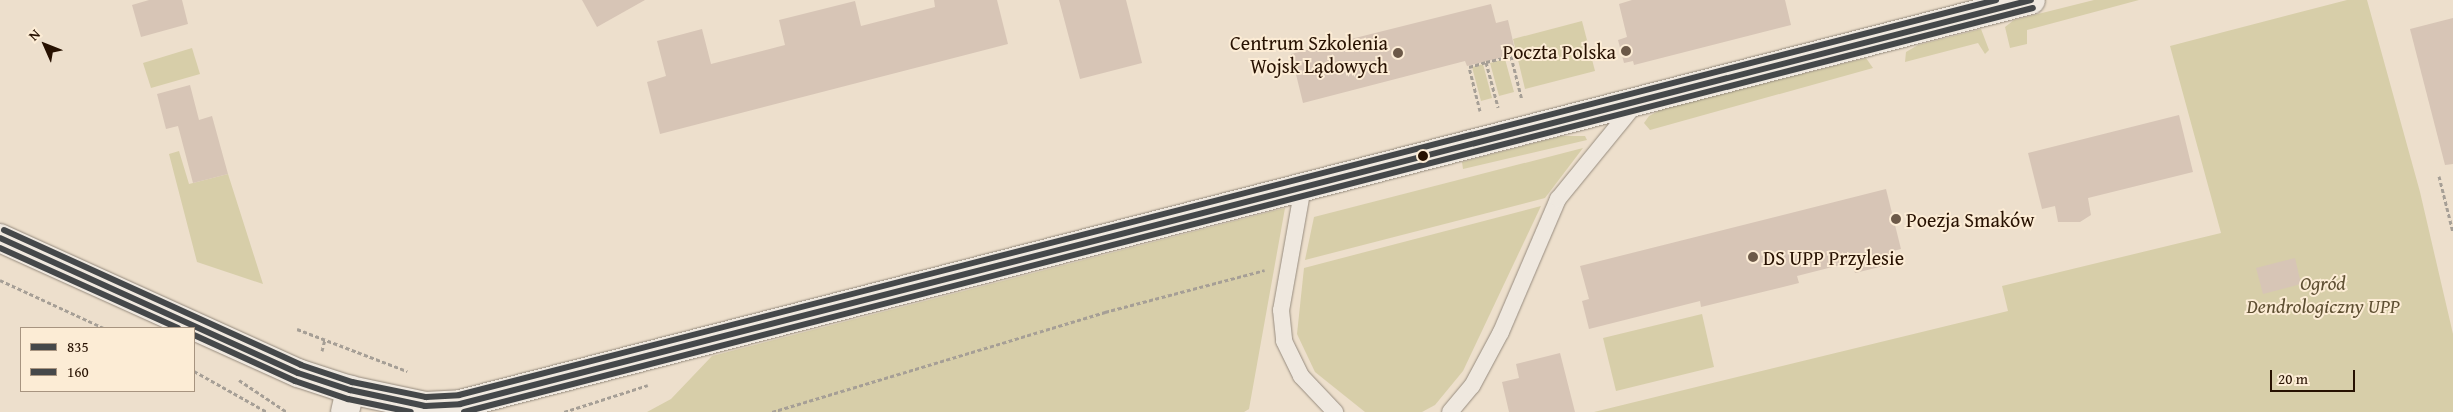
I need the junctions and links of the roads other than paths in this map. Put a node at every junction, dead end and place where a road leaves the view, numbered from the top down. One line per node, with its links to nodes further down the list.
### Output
1 (2031, 0): 2 (street)
2 (1637, 102): 3 (street); 7 (lane)
3 (1303, 187): 5 (street); 6 (lane)
4 (0, 238): 5 (street)
5 (348, 401)
6 (1335, 412)
7 (1450, 412)

